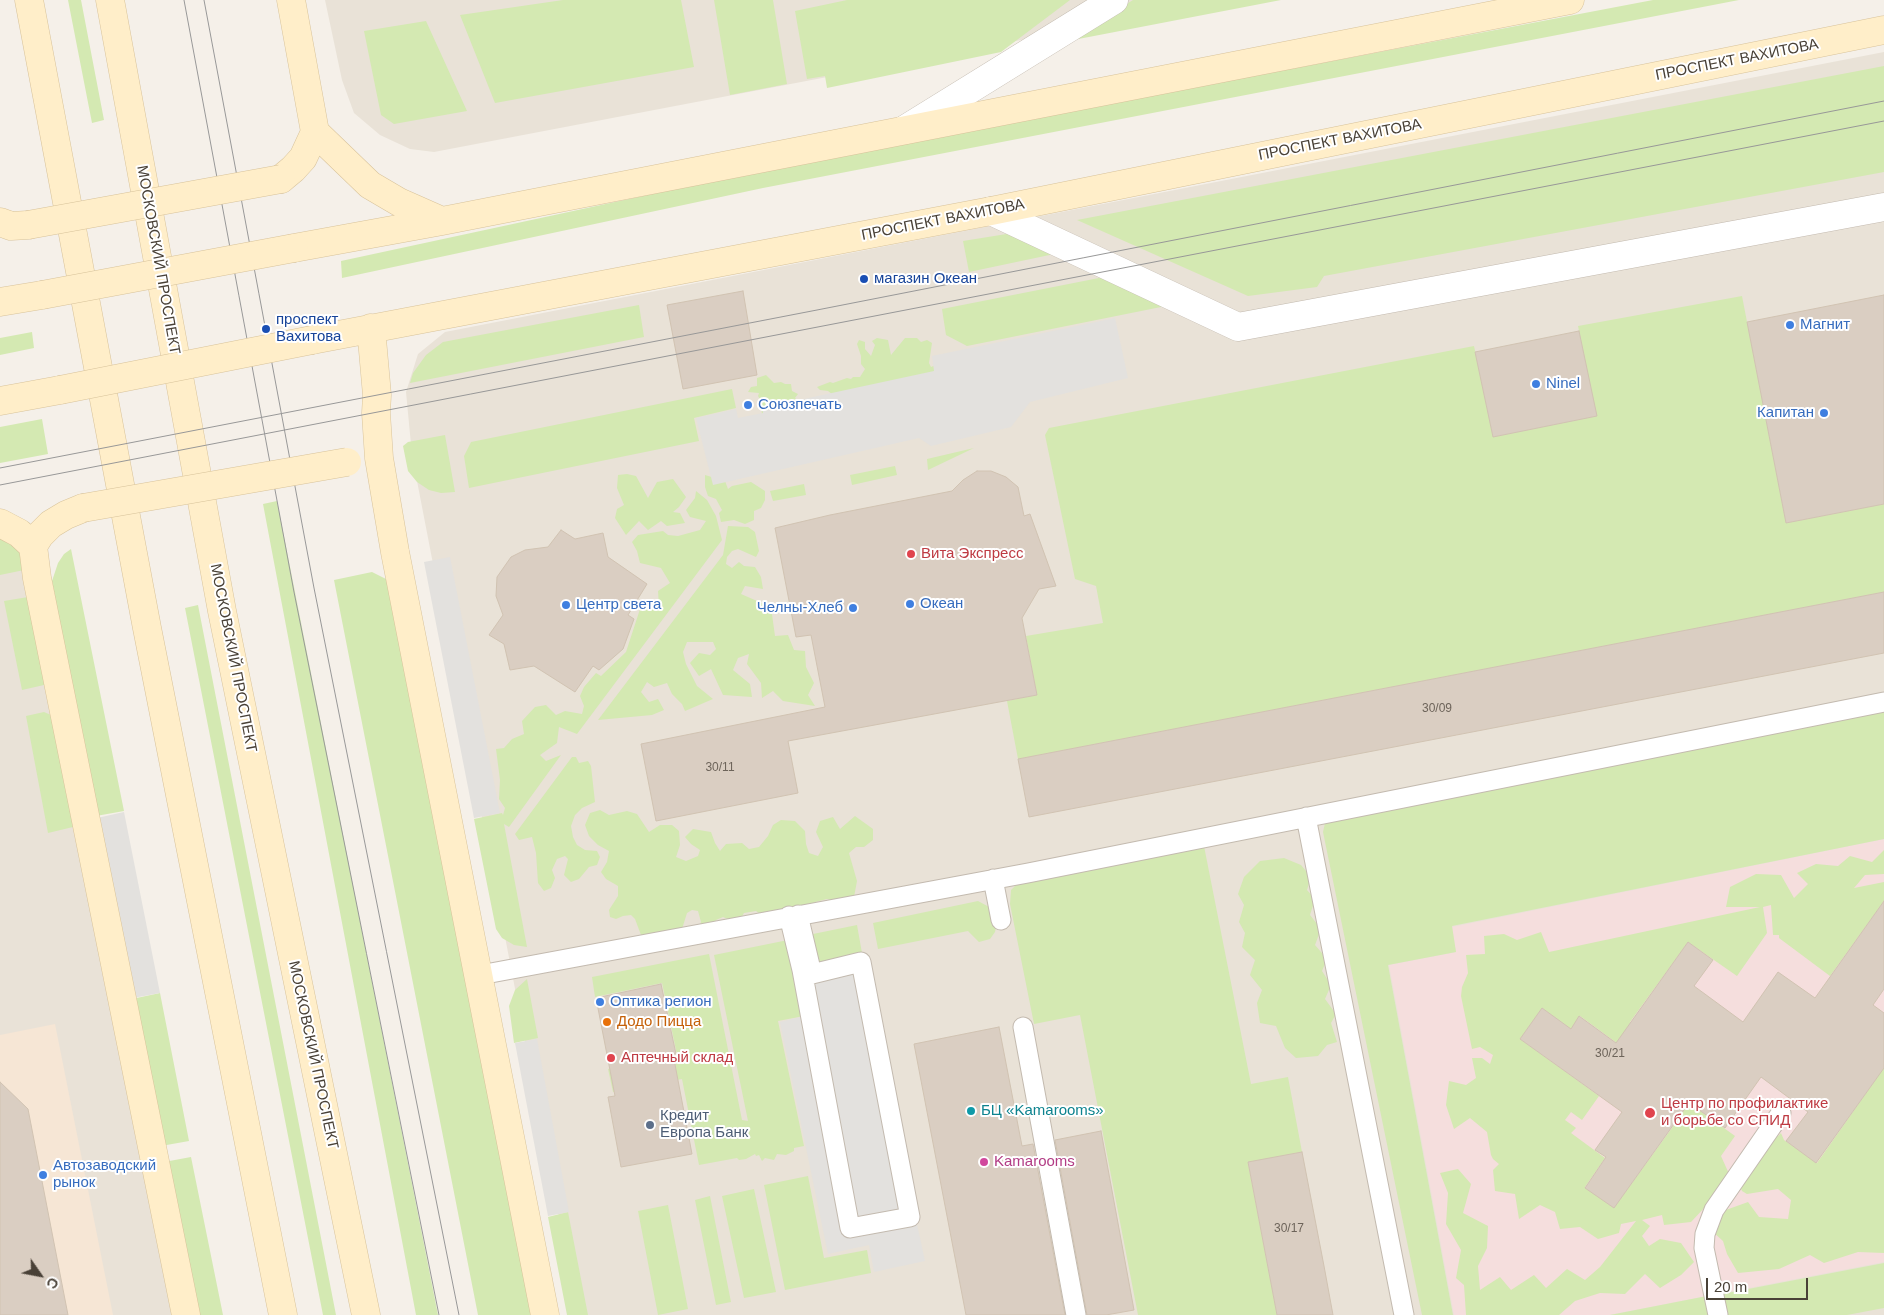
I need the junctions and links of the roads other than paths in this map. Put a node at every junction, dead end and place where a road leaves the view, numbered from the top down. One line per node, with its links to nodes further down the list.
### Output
1 (29, 0): 30 (main road)
2 (110, 0): 31 (main road, МОСКОВСКИЙ ПРОСПЕКТ)
3 (291, 0): 9 (main road)
4 (1114, 0): 6 (street)
5 (1570, 0): 8 (main road)
6 (1092, 8): 8 (street)
7 (1884, 30): 11 (main road, ПРОСПЕКТ ВАХИТОВА)
8 (903, 130): 12 (main road)
9 (315, 132): 12 (main road); 13 (main road, bridge)
10 (1884, 207): 11 (street)
11 (991, 211): 15 (main road, ПРОСПЕКТ ВАХИТОВА)
12 (442, 221): 14 (main road, bridge)
13 (0, 222)
14 (0, 302)
15 (371, 328): 16 (main road, ПРОСПЕКТ ВАХИТОВА, bridge); 17 (main road)
16 (0, 401)
17 (379, 458): 19 (main road, bridge); 26 (main road)
18 (0, 523): 19 (main road)
19 (33, 546): 29 (main road)
20 (1884, 702): 21 (lane)
21 (1306, 817): 22 (lane); 34 (lane)
22 (993, 879): 23 (lane); 24 (lane)
23 (794, 916): 25 (lane); 26 (lane)
24 (1001, 920)
25 (806, 969): 25 (lane)
26 (480, 975): 32 (main road)
27 (1022, 1027): 33 (lane)
28 (1781, 1113): 35 (lane)
29 (186, 1315)
30 (283, 1315)
31 (366, 1315)
32 (546, 1315)
33 (1076, 1315)
34 (1404, 1315)
35 (1718, 1315)

